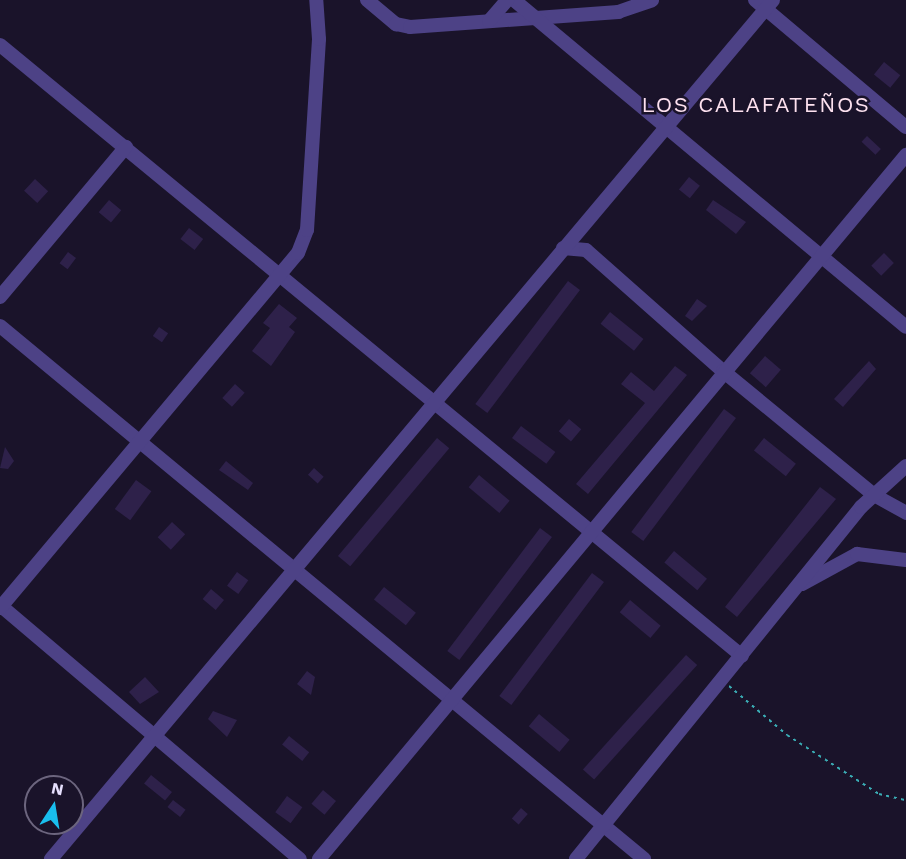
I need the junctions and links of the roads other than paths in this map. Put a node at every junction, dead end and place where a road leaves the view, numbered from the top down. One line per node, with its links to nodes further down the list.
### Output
1 (316, 0): 16 (street)
2 (367, 0): 8 (street)
3 (507, 0): 8 (street)
4 (514, 0): 7 (street)
5 (652, 0): 7 (street)
6 (765, 3): 10 (street); 11 (street)
7 (535, 18): 8 (street); 10 (street)
8 (489, 21)
9 (0, 45): 12 (street)
10 (667, 127): 14 (street); 15 (street)
11 (906, 127)
12 (126, 147): 16 (street); 17 (street)
13 (906, 155): 15 (street)
14 (563, 248): 20 (street); 21 (street)
15 (822, 255): 19 (street); 20 (street)
16 (283, 275): 21 (street); 22 (street)
17 (0, 297)
18 (0, 326): 22 (street)
19 (906, 327)
20 (723, 371): 24 (street); 26 (street)
21 (434, 404): 26 (street); 28 (street)
22 (141, 446): 28 (street); 30 (street)
23 (906, 466): 24 (street)
24 (874, 495): 25 (street); 29 (street)
25 (906, 513)
26 (591, 532): 31 (street); 32 (street)
27 (906, 560): 29 (street)
28 (298, 569): 32 (street); 33 (street)
29 (795, 588): 31 (street)
30 (0, 607): 33 (street)
31 (742, 656): 34 (street)
32 (450, 702): 34 (street); 37 (street)
33 (155, 741): 35 (street); 36 (street)
34 (603, 825): 38 (street); 39 (street)
35 (51, 859)
36 (300, 859)
37 (319, 859)
38 (576, 859)
39 (644, 859)

